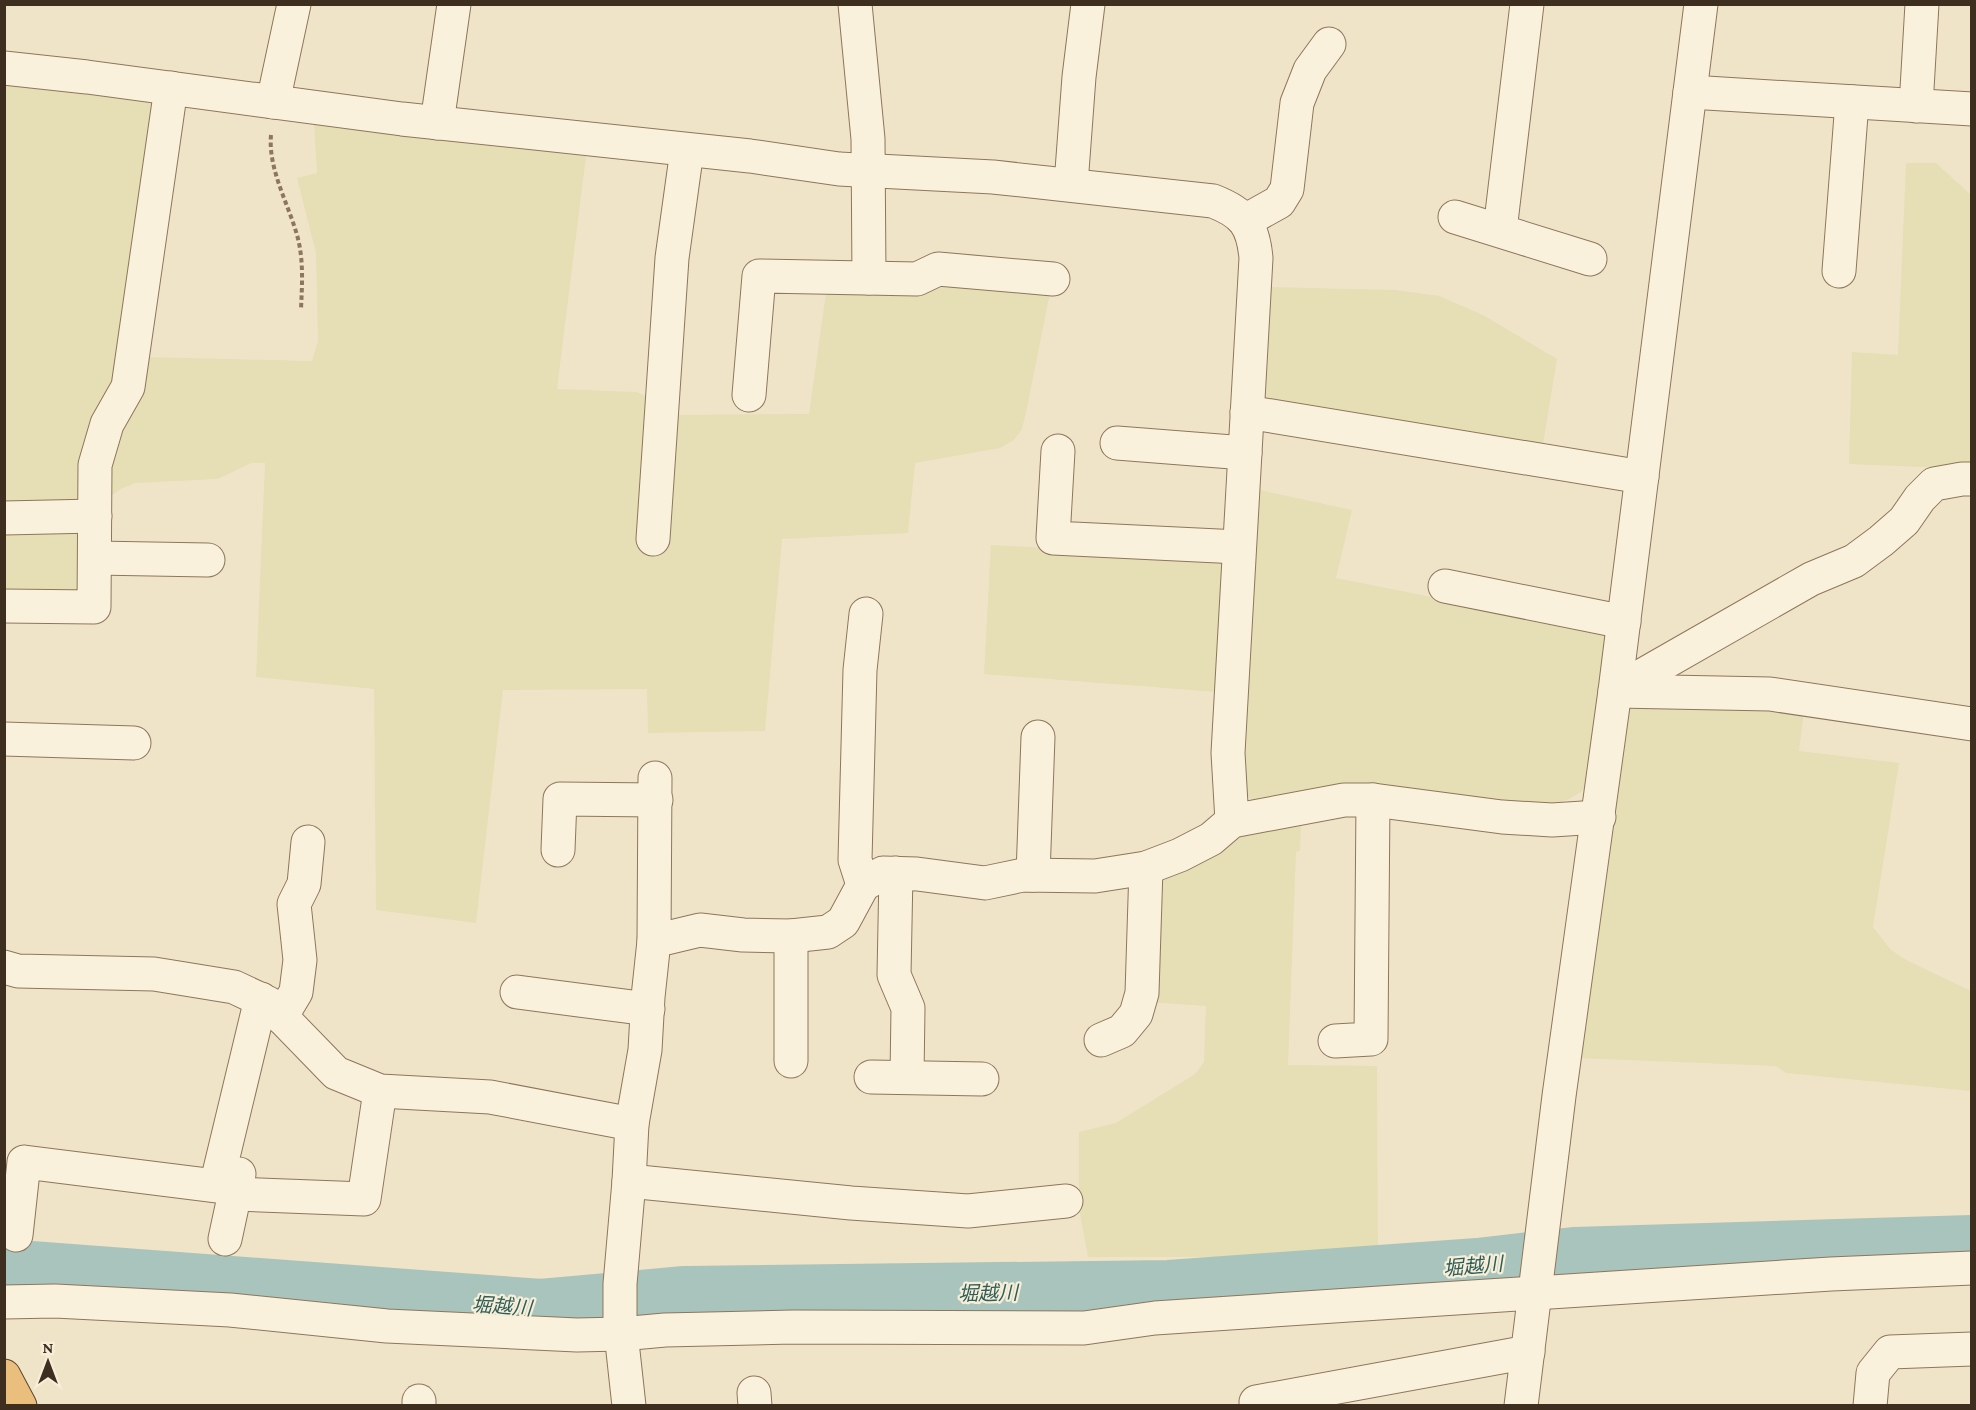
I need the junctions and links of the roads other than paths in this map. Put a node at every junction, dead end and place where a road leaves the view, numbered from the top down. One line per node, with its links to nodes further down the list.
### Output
1 (294, 4): 12 (street)
2 (454, 4): 16 (street)
3 (855, 4): 18 (street)
4 (1088, 4): 19 (street)
5 (1527, 4): 22 (street)
6 (1701, 4): 11 (street)
7 (1922, 4): 14 (street)
8 (1329, 44): 21 (street)
9 (4, 68): 10 (street)
10 (171, 88): 12 (street); 34 (street)
11 (1690, 92): 13 (street); 32 (street)
12 (273, 102): 16 (street)
13 (1852, 102): 14 (street); 24 (street)
14 (1916, 106): 15 (street)
15 (1971, 110)
16 (437, 123): 17 (street)
17 (687, 150): 18 (street); 36 (street)
18 (870, 170): 19 (street); 25 (street)
19 (1071, 184): 21 (street)
20 (1455, 218): 22 (street)
21 (1245, 221): 28 (street)
22 (1500, 230): 23 (street)
23 (1590, 259)
24 (1839, 271)
25 (869, 278): 26 (street); 27 (street)
26 (1053, 279)
27 (748, 395)
28 (1247, 412): 31 (street); 32 (street)
29 (1117, 443): 31 (street)
30 (1058, 451): 37 (street)
31 (1245, 453): 37 (street)
32 (1642, 477): 43 (street)
33 (1971, 479): 44 (street)
34 (95, 516): 35 (street); 38 (street)
35 (4, 518)
36 (653, 539)
37 (1239, 547): 51 (street)
38 (95, 558): 39 (street); 41 (street)
39 (208, 560)
40 (1445, 586): 43 (street)
41 (4, 606)
42 (866, 615): 57 (street)
43 (1624, 622): 44 (street)
44 (1616, 692): 45 (street); 50 (street)
45 (1971, 724)
46 (1038, 736): 56 (street)
47 (4, 739): 48 (street)
48 (134, 743)
49 (1373, 800): 50 (street); 51 (street); 65 (street)
50 (1599, 817): 77 (street)
51 (1232, 821): 54 (street)
52 (308, 842): 62 (street)
53 (558, 850): 59 (street)
54 (1146, 868): 56 (street); 64 (street)
55 (896, 873): 56 (street); 57 (street); 68 (street)
56 (1033, 875)
57 (863, 885): 58 (street)
58 (791, 936): 59 (street); 66 (street)
59 (654, 941): 63 (street)
60 (4, 967): 62 (street)
61 (517, 992): 63 (street)
62 (271, 1008): 70 (street); 74 (street)
63 (648, 1009): 71 (street)
64 (1101, 1040)
65 (1335, 1041)
66 (791, 1061)
67 (871, 1077): 68 (street)
68 (907, 1077): 69 (street)
69 (982, 1078)
70 (380, 1091): 71 (street); 75 (street)
71 (632, 1124): 72 (street)
72 (629, 1181): 73 (street); 79 (street)
73 (1066, 1201)
74 (16, 1235)
75 (225, 1239)
76 (1971, 1268): 77 (street)
77 (1535, 1290): 79 (street); 81 (street)
78 (4, 1302): 79 (street)
79 (620, 1329): 85 (street)
80 (1971, 1349): 87 (street)
81 (1528, 1352): 83 (street); 86 (street)
82 (4, 1376): 84 (highway)
83 (1254, 1394)
84 (20, 1406)
85 (629, 1406)
86 (1521, 1406)
87 (1870, 1406)

